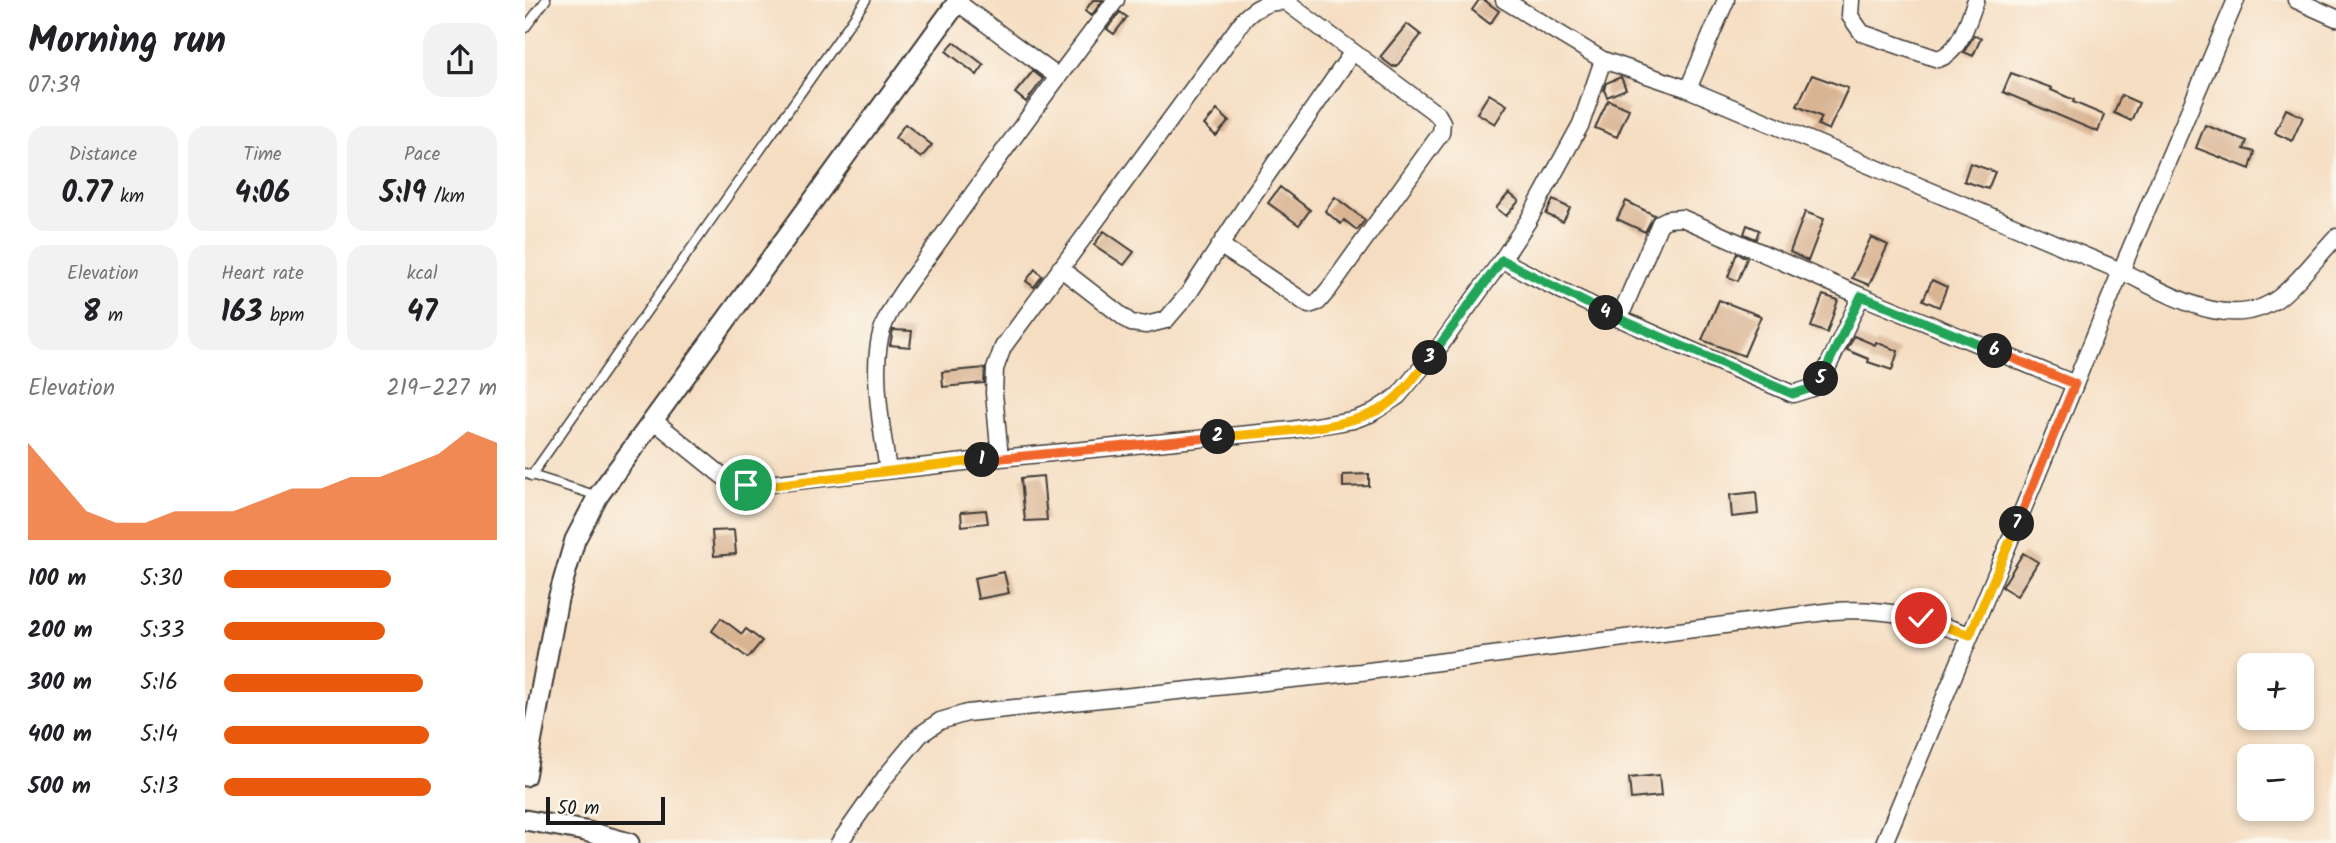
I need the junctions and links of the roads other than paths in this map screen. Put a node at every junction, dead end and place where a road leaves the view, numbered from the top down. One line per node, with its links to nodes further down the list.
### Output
1 (546, 0): 12 (lane)
2 (866, 0): 28 (lane)
3 (1116, 0): 15 (street)
4 (1504, 0): 14 (street)
5 (1726, 0): 16 (street)
6 (1851, 0): 7 (street)
7 (1976, 0)
8 (2236, 0): 21 (street)
9 (2295, 0): 11 (street)
10 (958, 1): 15 (street); 25 (street)
11 (2336, 18)
12 (525, 28)
13 (1352, 53): 18 (street); 18 (street); 20 (street)
14 (1603, 60): 16 (street); 19 (street)
15 (1058, 77): 27 (street)
16 (1688, 89): 21 (street)
17 (2336, 237): 21 (street)
18 (1220, 244): 20 (street)
19 (1502, 260): 23 (street); 26 (street)
20 (1061, 268): 26 (street)
21 (2121, 271): 24 (street)
22 (1861, 296): 23 (street); 23 (street); 24 (street)
23 (1619, 319)
24 (2075, 384): 30 (street)
25 (653, 421): 27 (street); 29 (street)
26 (1000, 458): 27 (street)
27 (888, 470)
28 (528, 475): 29 (lane)
29 (598, 496): 31 (street)
30 (1970, 635): 34 (street); 35 (street)
31 (525, 776)
32 (525, 820): 33 (street)
33 (629, 843)
34 (839, 843)
35 (1884, 843)

